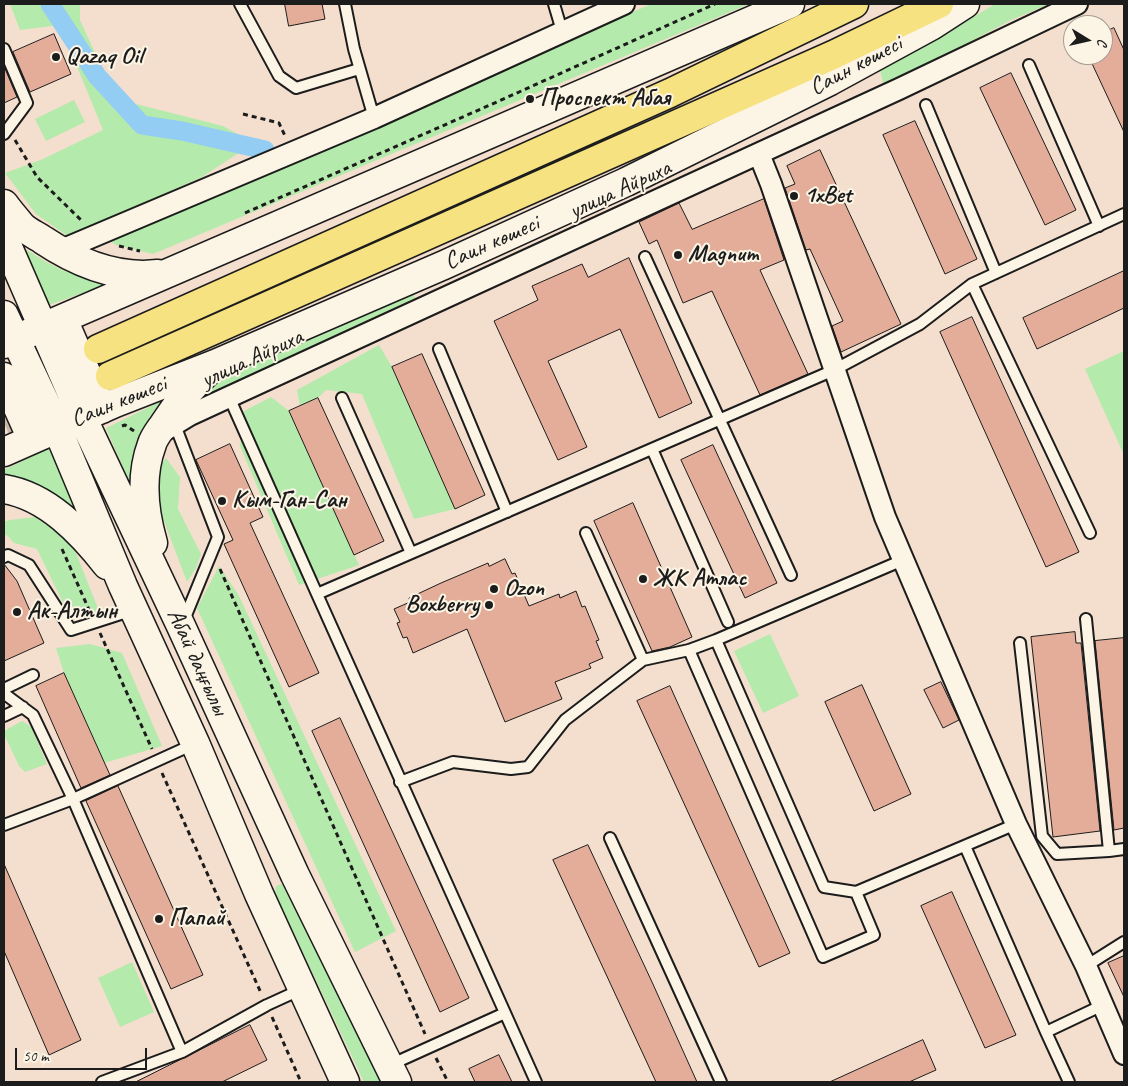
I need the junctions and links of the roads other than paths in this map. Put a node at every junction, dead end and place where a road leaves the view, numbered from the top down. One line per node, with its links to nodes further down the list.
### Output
1 (240, 4): 13 (lane)
2 (345, 4): 13 (lane)
3 (554, 4): 10 (lane)
4 (624, 4): 10 (street)
5 (790, 4): 26 (main road)
6 (854, 4): 32 (main road)
7 (939, 4): 36 (main road, Саин көшесі)
8 (965, 4): 18 (main road, Саин көшесі)
9 (1077, 4): 17 (street, улица Айриха)
10 (562, 31): 15 (street)
11 (4, 49): 16 (lane)
12 (1030, 65): 22 (lane)
13 (360, 69): 15 (lane)
14 (926, 105): 27 (lane)
15 (374, 118): 24 (street)
16 (5, 128)
17 (759, 154): 20 (street, улица Айриха); 35 (street)
18 (626, 182): 20 (street); 34 (main road, Саин көшесі)
19 (4, 204): 24 (main road)
20 (639, 208): 38 (street, улица Айриха)
21 (1124, 214): 22 (lane)
22 (1099, 226): 27 (lane)
23 (4, 238): 30 (main road)
24 (59, 250): 26 (main road)
25 (645, 257): 41 (lane)
26 (174, 272): 30 (main road)
27 (996, 273): 28 (lane)
28 (972, 284): 35 (lane); 52 (lane)
29 (4, 315): 31 (main road, Абай даңғылы)
30 (52, 323): 31 (main road); 40 (main road, Абай даңғылы)
31 (9, 342): 42 (main road, Абай даңғылы)
32 (98, 349)
33 (439, 349): 50 (lane)
34 (215, 364): 40 (main road, Саин көшесі); 43 (main road)
35 (834, 370): 41 (lane); 55 (street)
36 (110, 376)
37 (4, 377): 44 (main road)
38 (229, 397): 43 (street, улица Айриха); 57 (lane)
39 (342, 398): 53 (lane)
40 (92, 413): 42 (main road, Саин көшесі); 59 (main road, Абай даңғылы)
41 (719, 419): 45 (lane); 56 (lane)
42 (57, 428): 44 (main road, Саин көшесі); 58 (main road, Абай даңғылы)
43 (166, 430): 59 (main road); 59 (lane)
44 (32, 439): 46 (main road, Саин көшесі)
45 (652, 449): 50 (lane); 61 (lane)
46 (4, 452)
47 (4, 489): 48 (main road)
48 (34, 498): 49 (street); 58 (main road)
49 (4, 503)
50 (507, 512): 53 (lane)
51 (586, 533): 65 (lane)
52 (1090, 533)
53 (411, 553): 57 (lane)
54 (4, 557): 58 (lane)
55 (903, 560): 62 (lane); 73 (street)
56 (791, 575)
57 (317, 594): 71 (lane)
58 (129, 598): 70 (main road, Абай даңғылы)
59 (175, 614): 79 (main road, Абай даңғылы)
60 (1086, 619): 78 (lane)
61 (728, 622)
62 (716, 640): 64 (lane); 80 (lane)
63 (1020, 643): 78 (lane)
64 (689, 650): 65 (lane); 80 (lane)
65 (643, 660): 71 (lane)
66 (33, 675): 67 (lane)
67 (4, 690): 68 (lane)
68 (23, 707): 69 (lane); 72 (lane)
69 (4, 716)
70 (195, 743): 72 (lane); 81 (main road, Абай даңғылы)
71 (400, 782): 86 (lane)
72 (73, 799): 74 (lane); 88 (lane)
73 (1016, 824): 76 (lane); 83 (street)
74 (4, 825)
75 (610, 838): 94 (lane)
76 (965, 846): 80 (lane); 87 (lane)
77 (1124, 849): 78 (lane)
78 (1109, 851)
79 (295, 875): 81 (main road); 90 (main road, Абай даңғылы)
80 (856, 892)
81 (259, 894): 84 (main road, Абай даңғылы)
82 (1124, 942): 83 (lane)
83 (1086, 966): 85 (street)
84 (302, 989): 88 (lane); 92 (main road, Абай даңғылы)
85 (1103, 1005): 87 (lane); 89 (street)
86 (505, 1013): 90 (lane); 93 (lane)
87 (1046, 1032): 95 (lane)
88 (182, 1052): 91 (lane)
89 (1124, 1054)
90 (393, 1074)
91 (102, 1082)
92 (345, 1082)
93 (536, 1082)
94 (721, 1082)
95 (1069, 1082)

